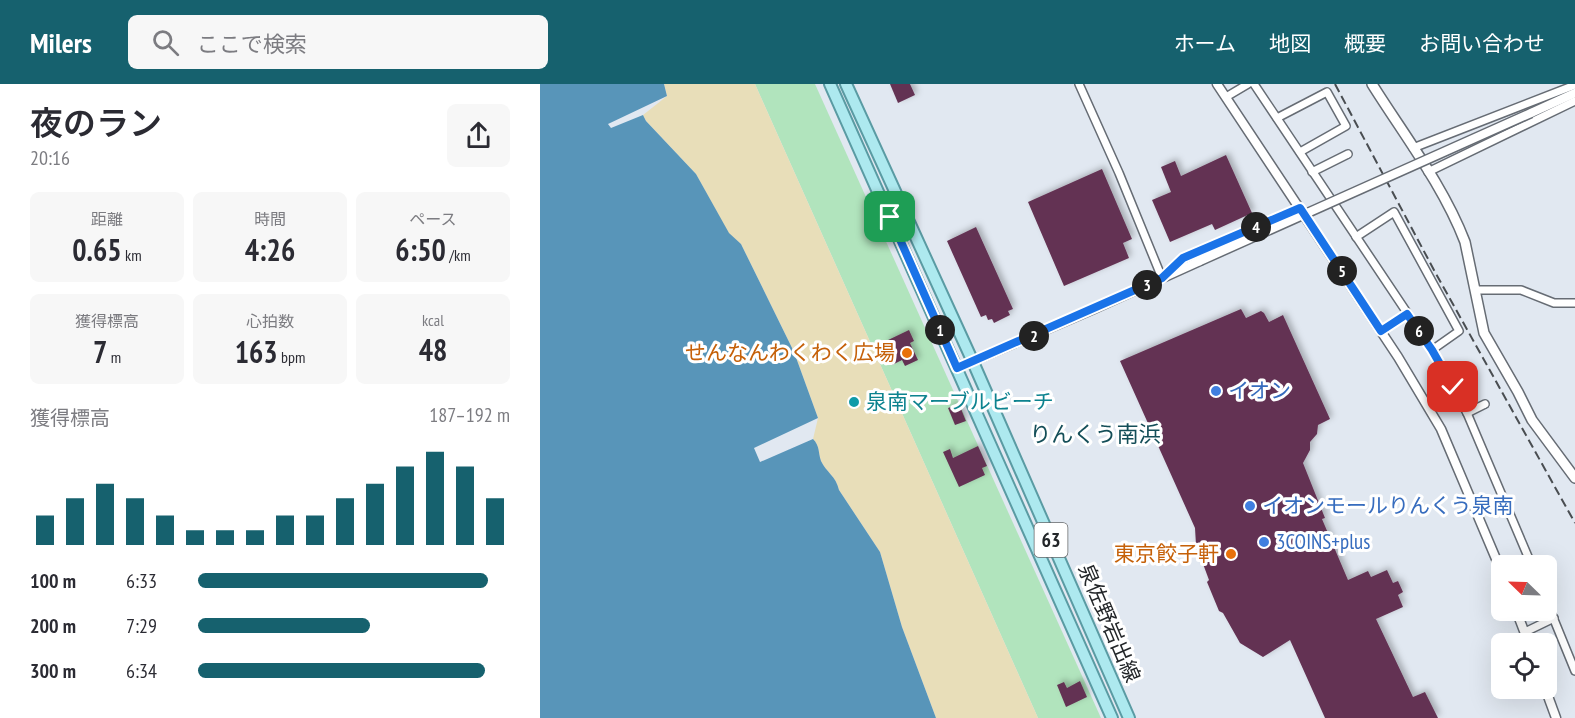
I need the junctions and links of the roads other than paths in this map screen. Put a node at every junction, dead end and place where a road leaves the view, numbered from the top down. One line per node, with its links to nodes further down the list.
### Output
1 (831, 84): 27 (main road, 泉佐野岩出線 / 63)
2 (846, 84): 26 (main road, 泉佐野岩出線 / 63)
3 (1079, 84): 20 (street)
4 (1217, 84): 10 (street)
5 (1248, 84): 10 (street)
6 (1254, 84): 12 (street)
7 (1372, 84): 13 (main road)
8 (1575, 85): 13 (street)
9 (1575, 93): 20 (street, bridge)
10 (1226, 97): 18 (street)
11 (1575, 101): 17 (street)
12 (1278, 118): 14 (street); 14 (street)
13 (1413, 148): 17 (main road)
14 (1300, 152): 16 (street)
15 (1348, 154): 16 (street)
16 (1312, 172): 19 (street)
17 (1428, 172): 21 (main road)
18 (1300, 208): 20 (street); 24 (street)
19 (1356, 237): 23 (street); 25 (street)
20 (1162, 278): 26 (street)
21 (1475, 290): 22 (street); 32 (main road)
22 (1575, 303)
23 (1407, 314): 24 (street); 25 (street)
24 (1381, 331): 33 (street)
25 (1432, 350): 29 (street)
26 (973, 362): 27 (street); 42 (main road, 泉佐野岩出線 / 63)
27 (957, 368): 41 (main road, 泉佐野岩出線 / 63)
28 (1471, 378): 29 (street)
29 (1453, 387): 31 (street)
30 (1485, 404): 31 (street)
31 (1467, 413): 34 (street)
32 (1575, 478)
33 (1494, 555)
34 (1527, 555)
35 (1520, 621): 38 (street)
36 (1548, 621): 38 (street)
37 (1555, 621): 39 (street)
38 (1524, 632)
39 (1575, 672)
40 (1549, 699): 43 (street)
41 (1112, 718)
42 (1129, 718)
43 (1556, 718)

